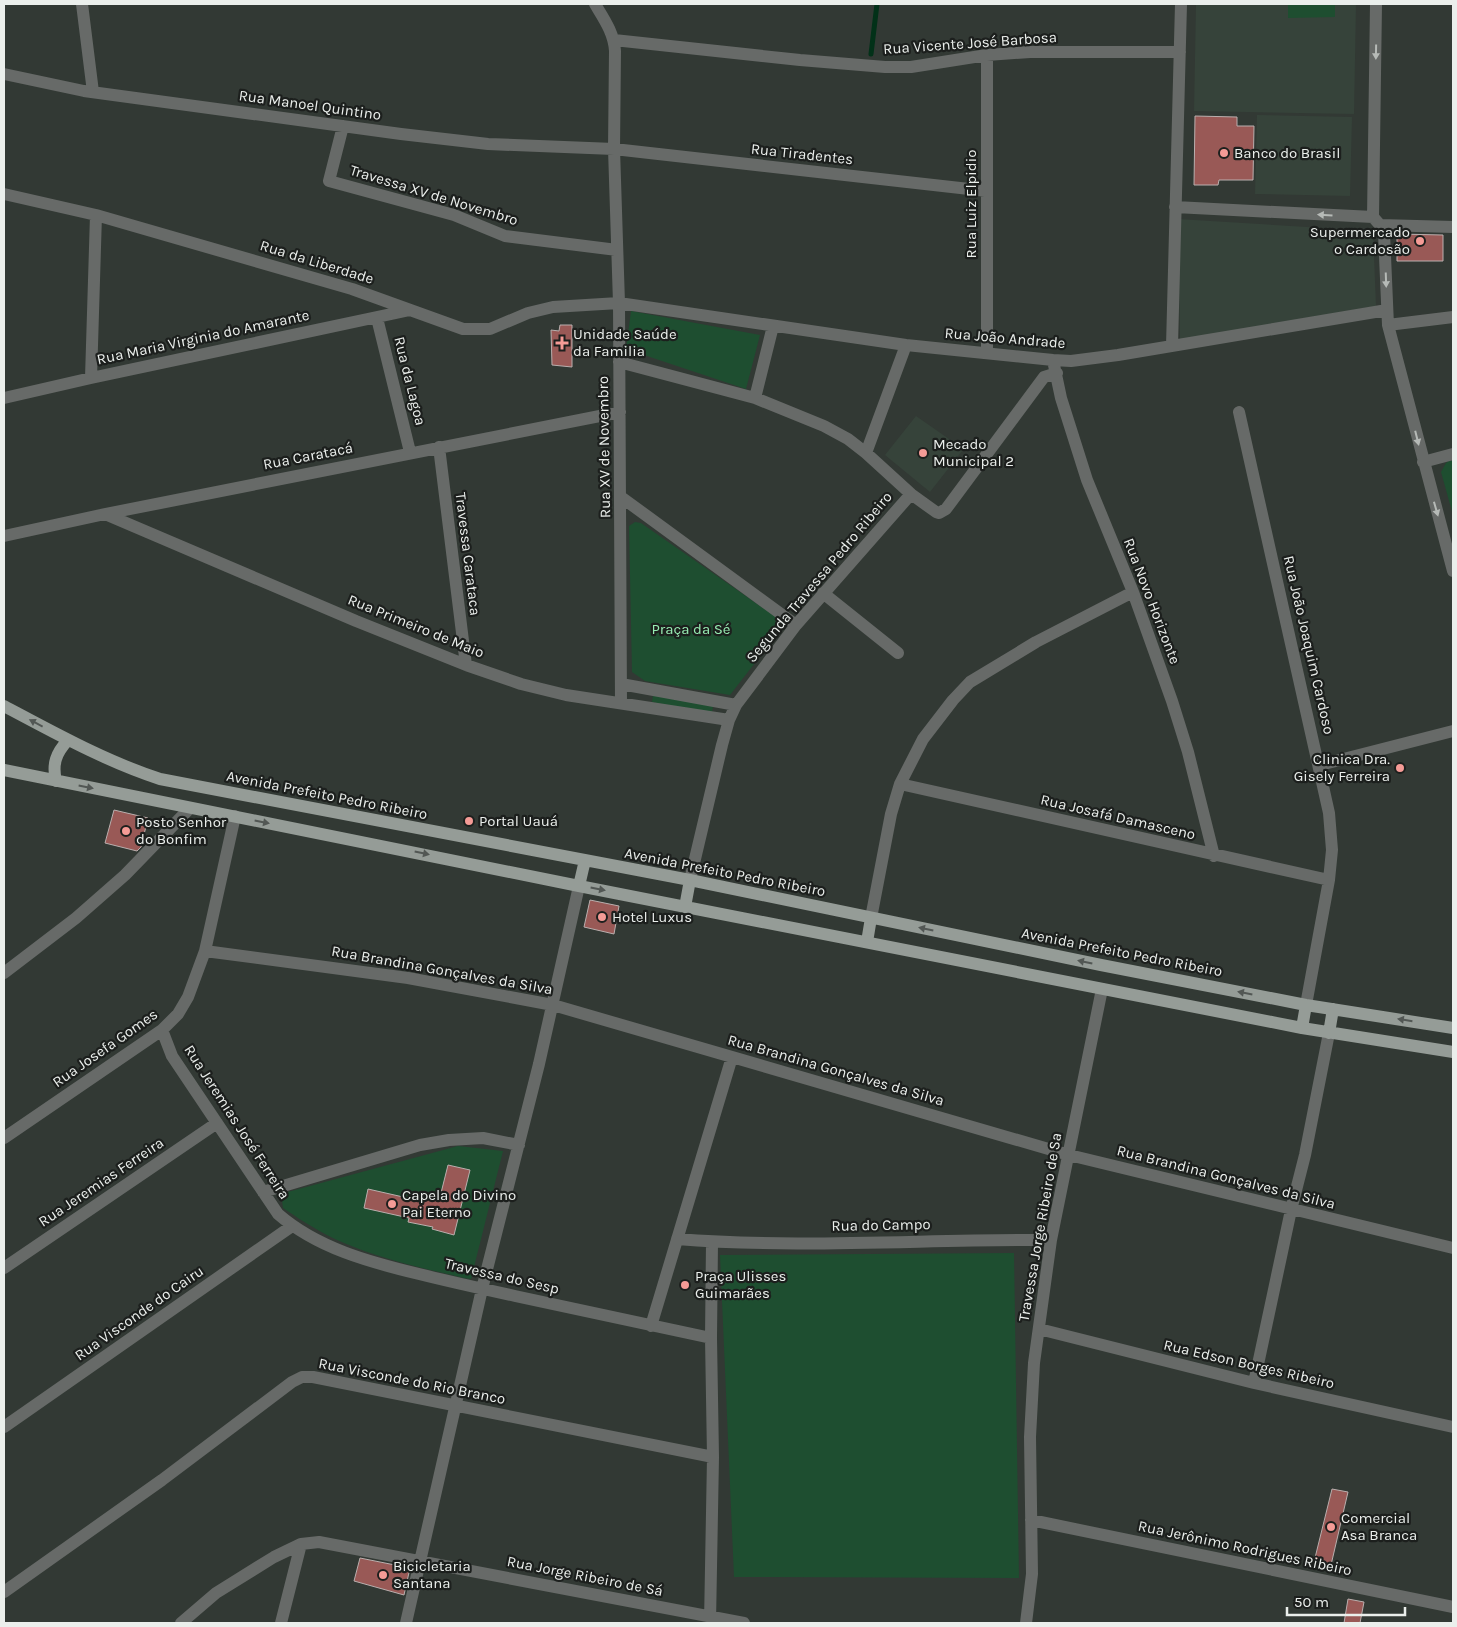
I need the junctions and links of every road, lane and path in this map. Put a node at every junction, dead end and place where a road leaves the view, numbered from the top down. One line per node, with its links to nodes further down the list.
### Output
1 (82, 4): 9 (street)
2 (595, 4): 5 (street)
3 (1181, 4): 6 (street)
4 (1376, 4): 16 (street, one-way to 16)
5 (614, 40): 7 (street, Rua Vicente José Barbosa); 11 (street, Rua XV de Novembro)
6 (1180, 52): 7 (street, Rua Vicente José Barbosa); 14 (street)
7 (987, 55): 12 (street, Rua Luiz Elpidio)
8 (4, 74): 9 (street, Rua Manoel Quintino)
9 (93, 92): 10 (street, Rua Manoel Quintino)
10 (343, 126): 11 (street, Rua Manoel Quintino); 18 (street, Travessa XV de Novembro)
11 (614, 149): 12 (street, Rua Tiradentes); 18 (street, Rua XV de Novembro)
12 (987, 191): 28 (street, Rua Luiz Elpidio)
13 (4, 194): 15 (street, Rua da Liberdade)
14 (1175, 207): 16 (street, one-way to 14); 27 (street)
15 (96, 215): 20 (street, Rua da Liberdade); 32 (street)
16 (1377, 221): 17 (street); 21 (street, one-way to 21)
17 (1453, 227)
18 (617, 250): 19 (street, Rua XV de Novembro)
19 (619, 303): 20 (street, Rua da Liberdade); 25 (street, Rua João Andrade); 30 (street, Rua XV de Novembro)
20 (410, 310): 23 (street, Rua Maria Virginia do Amarante)
21 (1387, 310): 24 (street); 27 (street, Rua João Andrade)
22 (1453, 317): 24 (street)
23 (377, 318): 32 (street, Rua Maria Virginia do Amarante); 38 (street, Rua da Lagoa)
24 (1388, 325): 41 (street, one-way to 41)
25 (773, 326): 26 (street, Rua João Andrade); 34 (street)
26 (906, 345): 28 (street, Rua João Andrade); 39 (street)
27 (1172, 346): 29 (street, Rua João Andrade)
28 (987, 353): 29 (street, Rua João Andrade)
29 (1053, 360): 31 (street, Rua Novo Horizonte)
30 (619, 362): 34 (street); 35 (street, Rua XV de Novembro)
31 (1057, 373): 42 (street); 47 (street, Rua Novo Horizonte)
32 (91, 378): 33 (street, Rua Maria Virginia do Amarante)
33 (4, 398)
34 (755, 398): 39 (street)
35 (620, 412): 37 (street, Rua Caratacá); 43 (street, Rua XV de Novembro)
36 (1239, 412): 59 (street, Rua João Joaquim Cardoso)
37 (439, 447): 38 (street, Rua Caratacá); 51 (street, Travessa Carataca)
38 (410, 452): 44 (street, Rua Caratacá)
39 (866, 453): 42 (street)
40 (1453, 454): 41 (street)
41 (1423, 462): 46 (street, one-way to 46)
42 (912, 494): 48 (street, Segunda Travessa Pedro Ribeiro)
43 (621, 497): 49 (street); 52 (street, Rua XV de Novembro)
44 (105, 514): 45 (street, Rua Caratacá); 51 (street, Rua Primeiro de Maio)
45 (4, 536)
46 (1453, 571)
47 (1133, 592): 62 (street); 66 (street, Rua Novo Horizonte)
48 (823, 593): 49 (street, Segunda Travessa Pedro Ribeiro); 50 (street)
49 (796, 625): 55 (street, Segunda Travessa Pedro Ribeiro)
50 (898, 653)
51 (466, 665): 53 (street, Rua Primeiro de Maio)
52 (621, 684): 53 (street, Rua XV de Novembro); 55 (street)
53 (621, 703): 56 (street, Rua Primeiro de Maio)
54 (4, 706): 58 (main road, Avenida Prefeito Pedro Ribeiro, one-way to 54)
55 (736, 706): 56 (street, Segunda Travessa Pedro Ribeiro)
56 (729, 720): 68 (street, Segunda Travessa Pedro Ribeiro)
57 (1453, 731): 59 (street)
58 (68, 740): 61 (main road); 63 (main road, Avenida Prefeito Pedro Ribeiro)
59 (1320, 765): 69 (street, Rua João Joaquim Cardoso)
60 (4, 770): 61 (main road)
61 (56, 781): 64 (main road, one-way to 64)
62 (900, 784): 66 (street, Rua Josafá Damasceno); 72 (street)
63 (194, 786): 64 (main road); 67 (main road, Avenida Prefeito Pedro Ribeiro)
64 (190, 808): 65 (main road); 76 (street)
65 (234, 816): 70 (main road, one-way to 70); 74 (street, Rua Josefa Gomes)
66 (1214, 856): 69 (street, Rua Josafá Damasceno)
67 (585, 860): 68 (main road, Avenida Prefeito Pedro Ribeiro); 70 (main road)
68 (690, 880): 71 (main road); 72 (main road, Avenida Prefeito Pedro Ribeiro)
69 (1329, 880): 79 (street, Rua João Joaquim Cardoso)
70 (579, 886): 71 (main road, one-way to 71); 78 (street)
71 (685, 907): 73 (main road)
72 (871, 918): 73 (main road); 75 (main road, Avenida Prefeito Pedro Ribeiro, one-way to 72)
73 (867, 942): 77 (main road)
74 (205, 951): 78 (street, Rua Brandina Gonçalves da Silva); 83 (street, Rua Josefa Gomes)
75 (1106, 966): 77 (main road); 79 (main road, Avenida Prefeito Pedro Ribeiro, one-way to 75)
76 (4, 974)
77 (1102, 989): 81 (main road); 90 (street, Travessa Jorge Ribeiro de Sa)
78 (553, 1005): 86 (street, Rua Brandina Gonçalves da Silva); 89 (street)
79 (1306, 1005): 80 (main road, Avenida Prefeito Pedro Ribeiro); 81 (main road)
80 (1333, 1009): 82 (main road, Avenida Prefeito Pedro Ribeiro, one-way to 80); 84 (main road)
81 (1302, 1028): 84 (main road)
82 (1453, 1028)
83 (162, 1030): 87 (street, Rua Jeremias José Ferreira); 88 (street, Rua Josefa Gomes)
84 (1329, 1034): 85 (main road); 92 (street)
85 (1453, 1052)
86 (732, 1057): 90 (street, Rua Brandina Gonçalves da Silva); 94 (street)
87 (218, 1123): 91 (street, Rua Jeremias José Ferreira); 98 (street, Rua Jeremias Ferreira)
88 (4, 1138)
89 (519, 1144): 91 (street); 99 (street)
90 (1070, 1155): 92 (street, Rua Brandina Gonçalves da Silva); 95 (street, Travessa Jorge Ribeiro de Sa)
91 (263, 1192): 93 (street, Rua Jeremias José Ferreira)
92 (1291, 1210): 97 (street, Rua Brandina Gonçalves da Silva); 103 (street)
93 (292, 1226): 99 (street, Travessa do Sesp); 105 (street, Rua Visconde do Cairu)
94 (677, 1239): 96 (street, Rua do Campo); 100 (street)
95 (1051, 1240): 96 (street, Rua do Campo); 101 (street, Travessa Jorge Ribeiro de Sa)
96 (712, 1242): 102 (street)
97 (1453, 1248)
98 (4, 1268)
99 (482, 1289): 100 (street, Travessa do Sesp); 104 (street)
100 (651, 1326): 102 (street, Travessa do Sesp)
101 (1039, 1329): 103 (street, Rua Edson Borges Ribeiro); 108 (street, Travessa Jorge Ribeiro de Sa)
102 (711, 1338): 107 (street)
103 (1254, 1383): 106 (street, Rua Edson Borges Ribeiro)
104 (455, 1406): 107 (street, Rua Visconde do Rio Branco); 110 (street); 111 (street, Rua Visconde do Rio Branco)
105 (4, 1427)
106 (1453, 1427)
107 (713, 1457): 113 (street)
108 (1031, 1520): 112 (street, Rua Jerônimo Rodrigues Ribeiro); 118 (street, Travessa Jorge Ribeiro de Sa)
109 (301, 1544): 110 (street, Rua Jorge Ribeiro de Sá); 114 (street); 115 (street)
110 (420, 1561): 113 (street, Rua Jorge Ribeiro de Sá); 116 (street)
111 (4, 1592)
112 (1453, 1607)
113 (710, 1620): 117 (street, Rua Jorge Ribeiro de Sá)
114 (181, 1623)
115 (281, 1623)
116 (406, 1623)
117 (744, 1623)
118 (1026, 1623)

